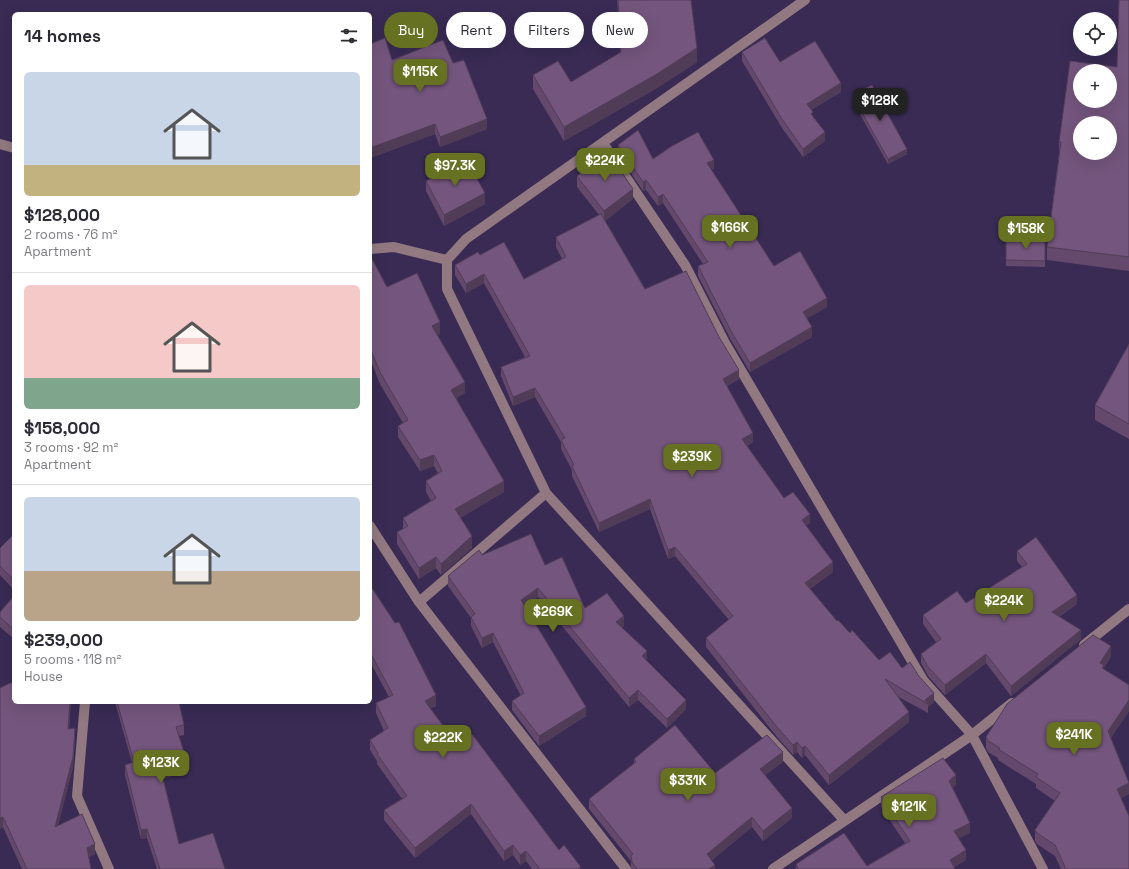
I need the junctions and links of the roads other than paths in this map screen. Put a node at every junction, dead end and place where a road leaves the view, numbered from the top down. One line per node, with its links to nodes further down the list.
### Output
1 (805, 0): 2 (street)
2 (602, 143): 6 (street); 14 (street)
3 (0, 144): 4 (street)
4 (12, 147)
5 (372, 249): 6 (street)
6 (447, 260): 7 (street)
7 (546, 493): 9 (street); 15 (street)
8 (372, 529): 9 (street)
9 (419, 602): 17 (street)
10 (1129, 609): 11 (street)
11 (1075, 652)
12 (1020, 696): 14 (street)
13 (85, 704): 16 (street)
14 (972, 735): 15 (street); 19 (street)
15 (844, 820): 18 (street)
16 (109, 869)
17 (626, 869)
18 (773, 869)
19 (1043, 869)

